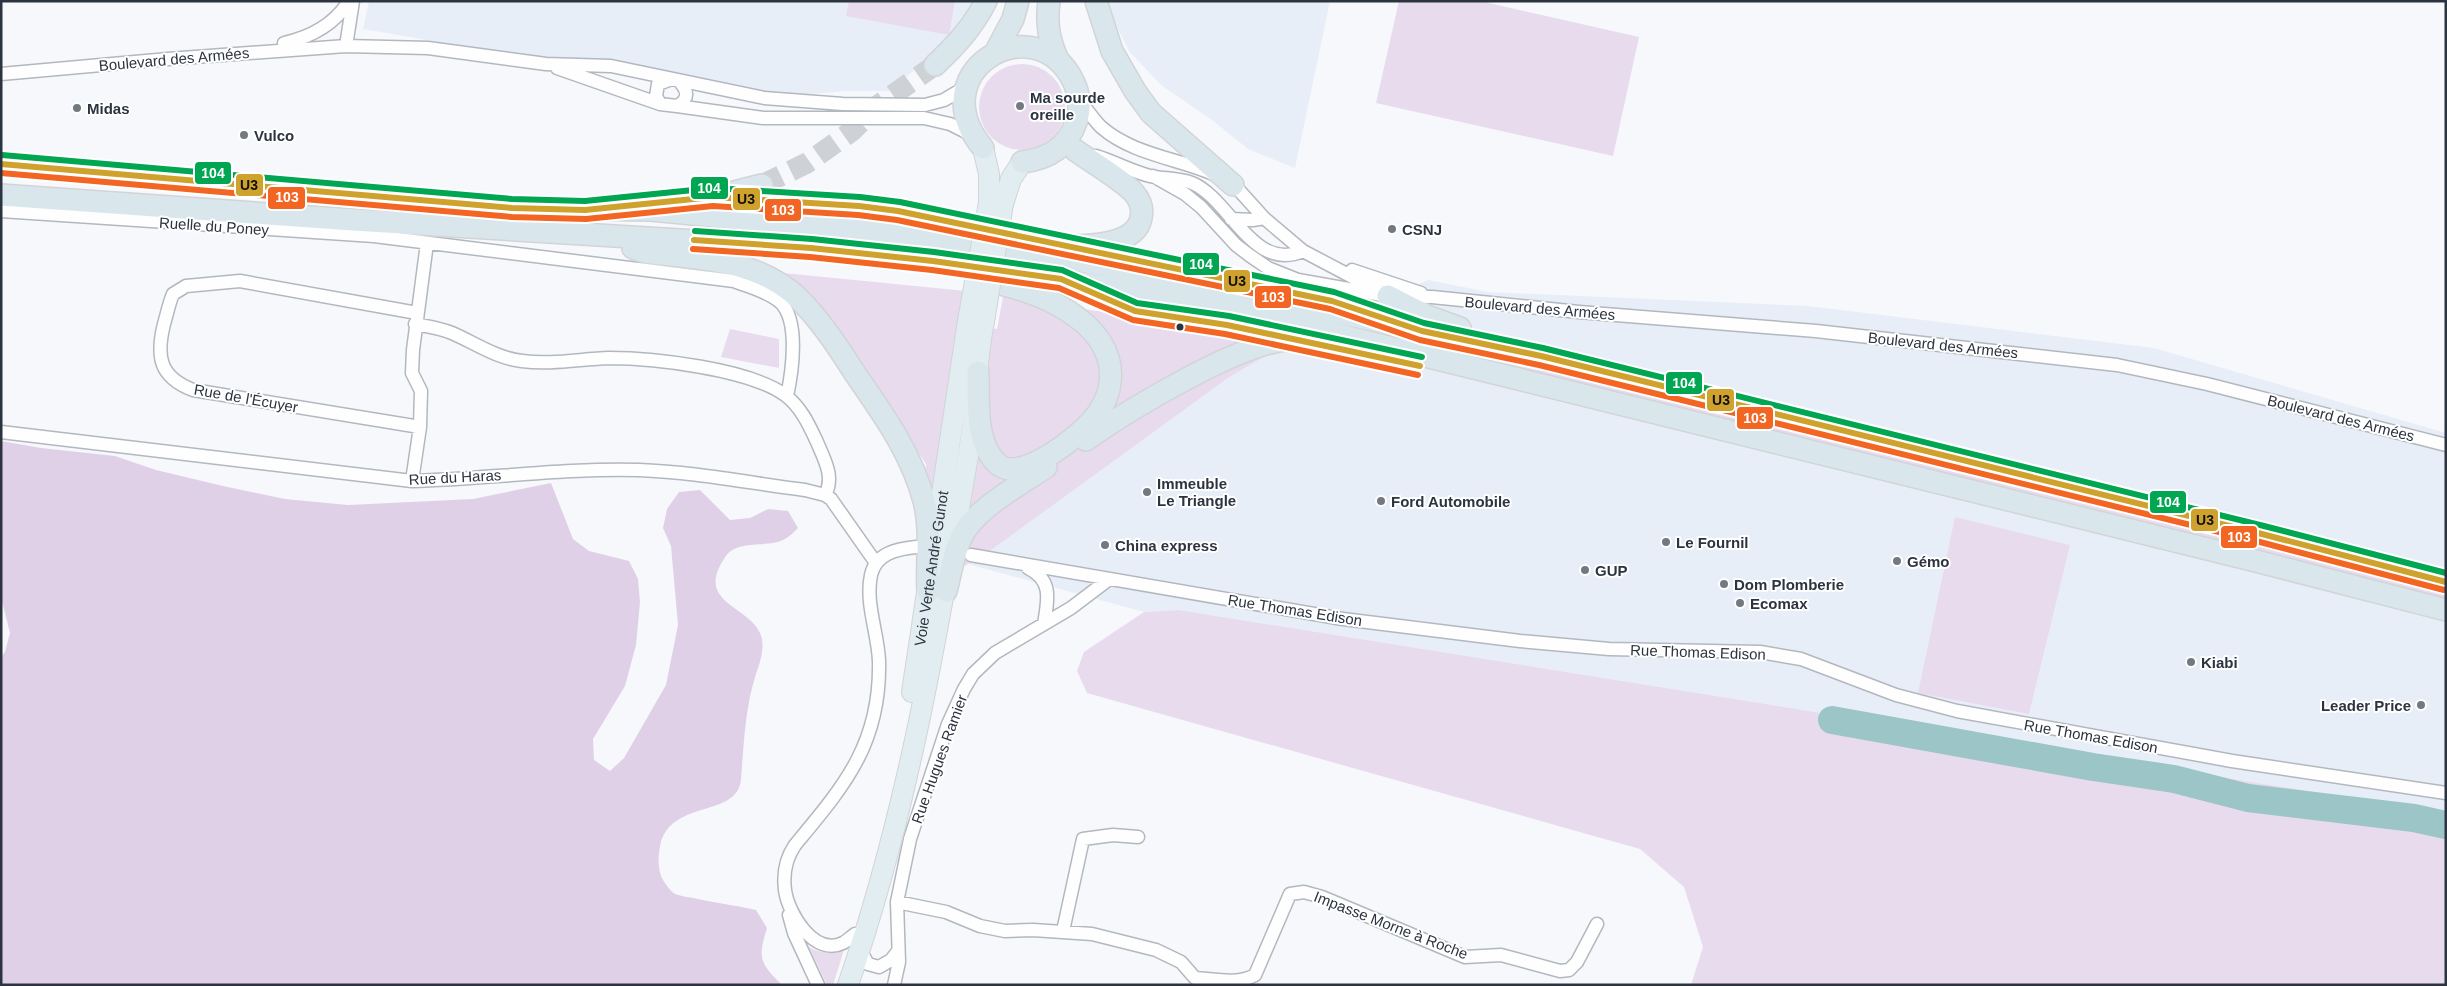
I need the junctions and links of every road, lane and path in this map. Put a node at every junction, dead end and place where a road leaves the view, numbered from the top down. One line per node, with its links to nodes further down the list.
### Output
1 (351, 1): 6 (street); 7 (street)
2 (986, 1): 11 (highway)
3 (1018, 1): 8 (highway)
4 (1049, 1): 9 (highway)
5 (1096, 1): 24 (highway)
6 (346, 46): 7 (street, Boulevard des Armées); 10 (street, Boulevard des Armées)
7 (243, 53): 12 (street, Boulevard des Armées)
8 (995, 53): 9 (highway); 14 (highway)
9 (1058, 60): 15 (highway)
10 (546, 64): 13 (street); 16 (street)
11 (935, 65)
12 (1, 74)
13 (675, 80): 14 (street); 16 (street); 17 (street)
14 (969, 80): 18 (highway)
15 (1079, 100): 19 (highway); 24 (street)
16 (660, 104): 17 (street)
17 (677, 106): 18 (street)
18 (978, 142): 26 (main road, Voie Verte André Gunot)
19 (1068, 149): 20 (highway); 22 (street); 34 (highway)
20 (1022, 162): 26 (main road, Voie Verte André Gunot)
21 (1, 163): 28 (highway)
22 (1153, 176): 30 (street); 37 (street, Boulevard des Armées)
23 (762, 185): 28 (highway)
24 (1234, 185): 29 (street)
25 (1, 195): 31 (highway)
26 (996, 203): 40 (main road, Voie Verte André Gunot, bridge)
27 (1, 211): 32 (street, Ruelle du Poney)
28 (660, 211): 34 (highway)
29 (1264, 218): 30 (street); 35 (street)
30 (1231, 219): 35 (street)
31 (353, 220): 33 (highway); 43 (highway)
32 (427, 243): 39 (street); 44 (street, Ruelle du Poney)
33 (633, 248): 42 (highway); 56 (highway)
34 (1014, 249): 41 (highway)
35 (1303, 251): 36 (street)
36 (1318, 258): 37 (street); 38 (street, Boulevard des Armées)
37 (1388, 296): 38 (street, Boulevard des Armées); 41 (highway)
38 (1432, 298): 47 (street, Boulevard des Armées)
39 (416, 318): 44 (street); 45 (street); 45 (street, Rue de l'Écuyer)
40 (976, 321): 42 (main road, Voie Verte André Gunot); 56 (main road, Voie Verte André Gunot)
41 (1541, 356): 55 (highway)
42 (978, 372): 56 (main road, Voie Verte André Gunot)
43 (1531, 383): 56 (highway); 57 (highway)
44 (787, 396): 49 (street)
45 (420, 427): 48 (street)
46 (1, 432): 48 (street, Rue du Haras)
47 (2446, 445)
48 (412, 481): 49 (street, Rue du Haras)
49 (825, 495): 52 (street)
50 (916, 547): 52 (street)
51 (970, 555): 53 (street, Rue Thomas Edison)
52 (876, 563): 61 (street)
53 (1021, 564): 54 (street, Rue Thomas Edison); 58 (street)
54 (1108, 580): 58 (street, Rue Hugues Ramier); 59 (street, Rue Thomas Edison)
55 (2446, 582)
56 (937, 591): 65 (main road, Voie Verte André Gunot)
57 (2442, 610)
58 (1044, 624): 62 (street, Rue Hugues Ramier)
59 (2446, 792)
60 (1138, 838): 64 (street)
61 (788, 900): 65 (street); 68 (street)
62 (897, 902): 64 (street, Impasse Morne à Roche); 66 (street, Rue Hugues Ramier)
63 (1597, 924): 67 (street, Impasse Morne à Roche)
64 (1063, 931): 67 (street, Impasse Morne à Roche)
65 (858, 942): 66 (street); 69 (main road, Voie Verte André Gunot); 70 (main road, Voie Verte André Gunot)
66 (898, 950): 71 (street, Rue Hugues Ramier)
67 (1196, 981)
68 (818, 985)
69 (839, 985)
70 (848, 985)
71 (894, 985)

